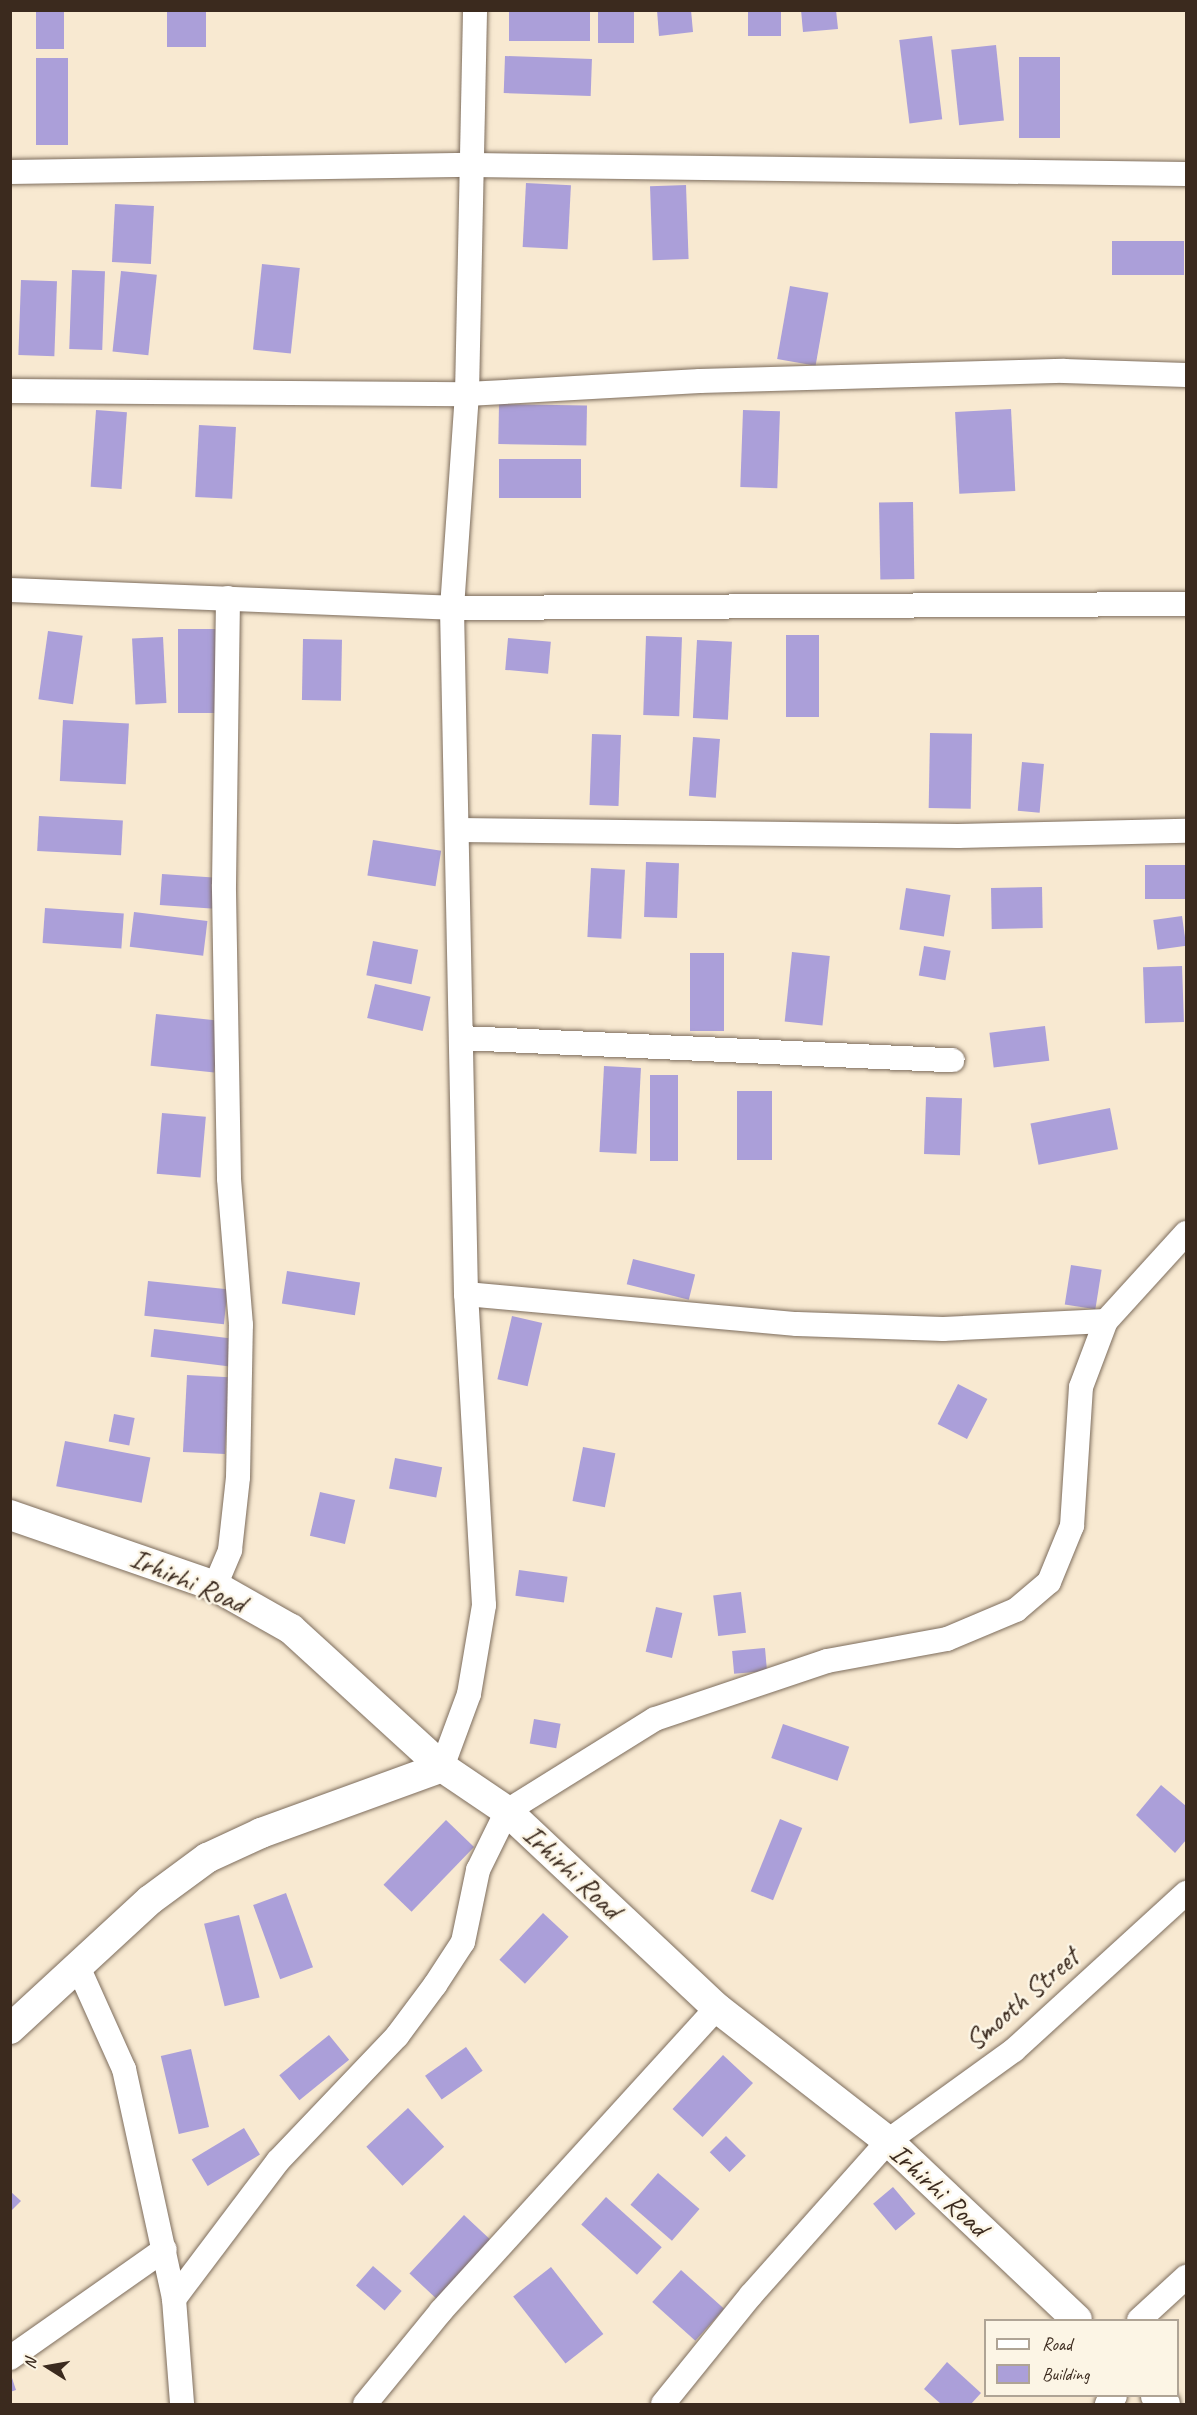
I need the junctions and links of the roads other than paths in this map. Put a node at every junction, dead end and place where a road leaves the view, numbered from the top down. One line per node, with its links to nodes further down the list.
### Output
1 (475, 10): 2 (street)
2 (472, 165): 3 (street); 4 (street); 7 (street)
3 (10, 172)
4 (1186, 174)
5 (1186, 375): 7 (street)
6 (10, 391): 7 (street)
7 (467, 394): 11 (street)
8 (10, 590): 9 (street)
9 (228, 598): 11 (street); 20 (street)
10 (1186, 604): 11 (street)
11 (452, 609): 12 (street)
12 (459, 830): 13 (street); 14 (street)
13 (1186, 831)
14 (461, 1038): 15 (street); 17 (street)
15 (953, 1060)
16 (1186, 1233): 18 (street)
17 (466, 1294): 18 (street); 21 (street)
18 (1106, 1321): 22 (street)
19 (10, 1515): 20 (street, Irhirhi Road)
20 (215, 1586): 21 (street, Irhirhi Road)
21 (441, 1767): 22 (street, Irhirhi Road); 24 (street)
22 (507, 1811): 25 (street, Irhirhi Road); 30 (street)
23 (1186, 1893): 27 (street, Smooth Street)
24 (79, 1969): 26 (street); 28 (street)
25 (717, 2008): 27 (street, Irhirhi Road); 35 (street)
26 (10, 2030)
27 (888, 2141): 31 (street, Irhirhi Road); 36 (street, Smooth Street)
28 (165, 2249): 30 (street); 33 (street)
29 (1186, 2277): 32 (street)
30 (174, 2299): 34 (street)
31 (1076, 2319)
32 (1140, 2319)
33 (10, 2358)
34 (182, 2404)
35 (365, 2404)
36 (663, 2404)

